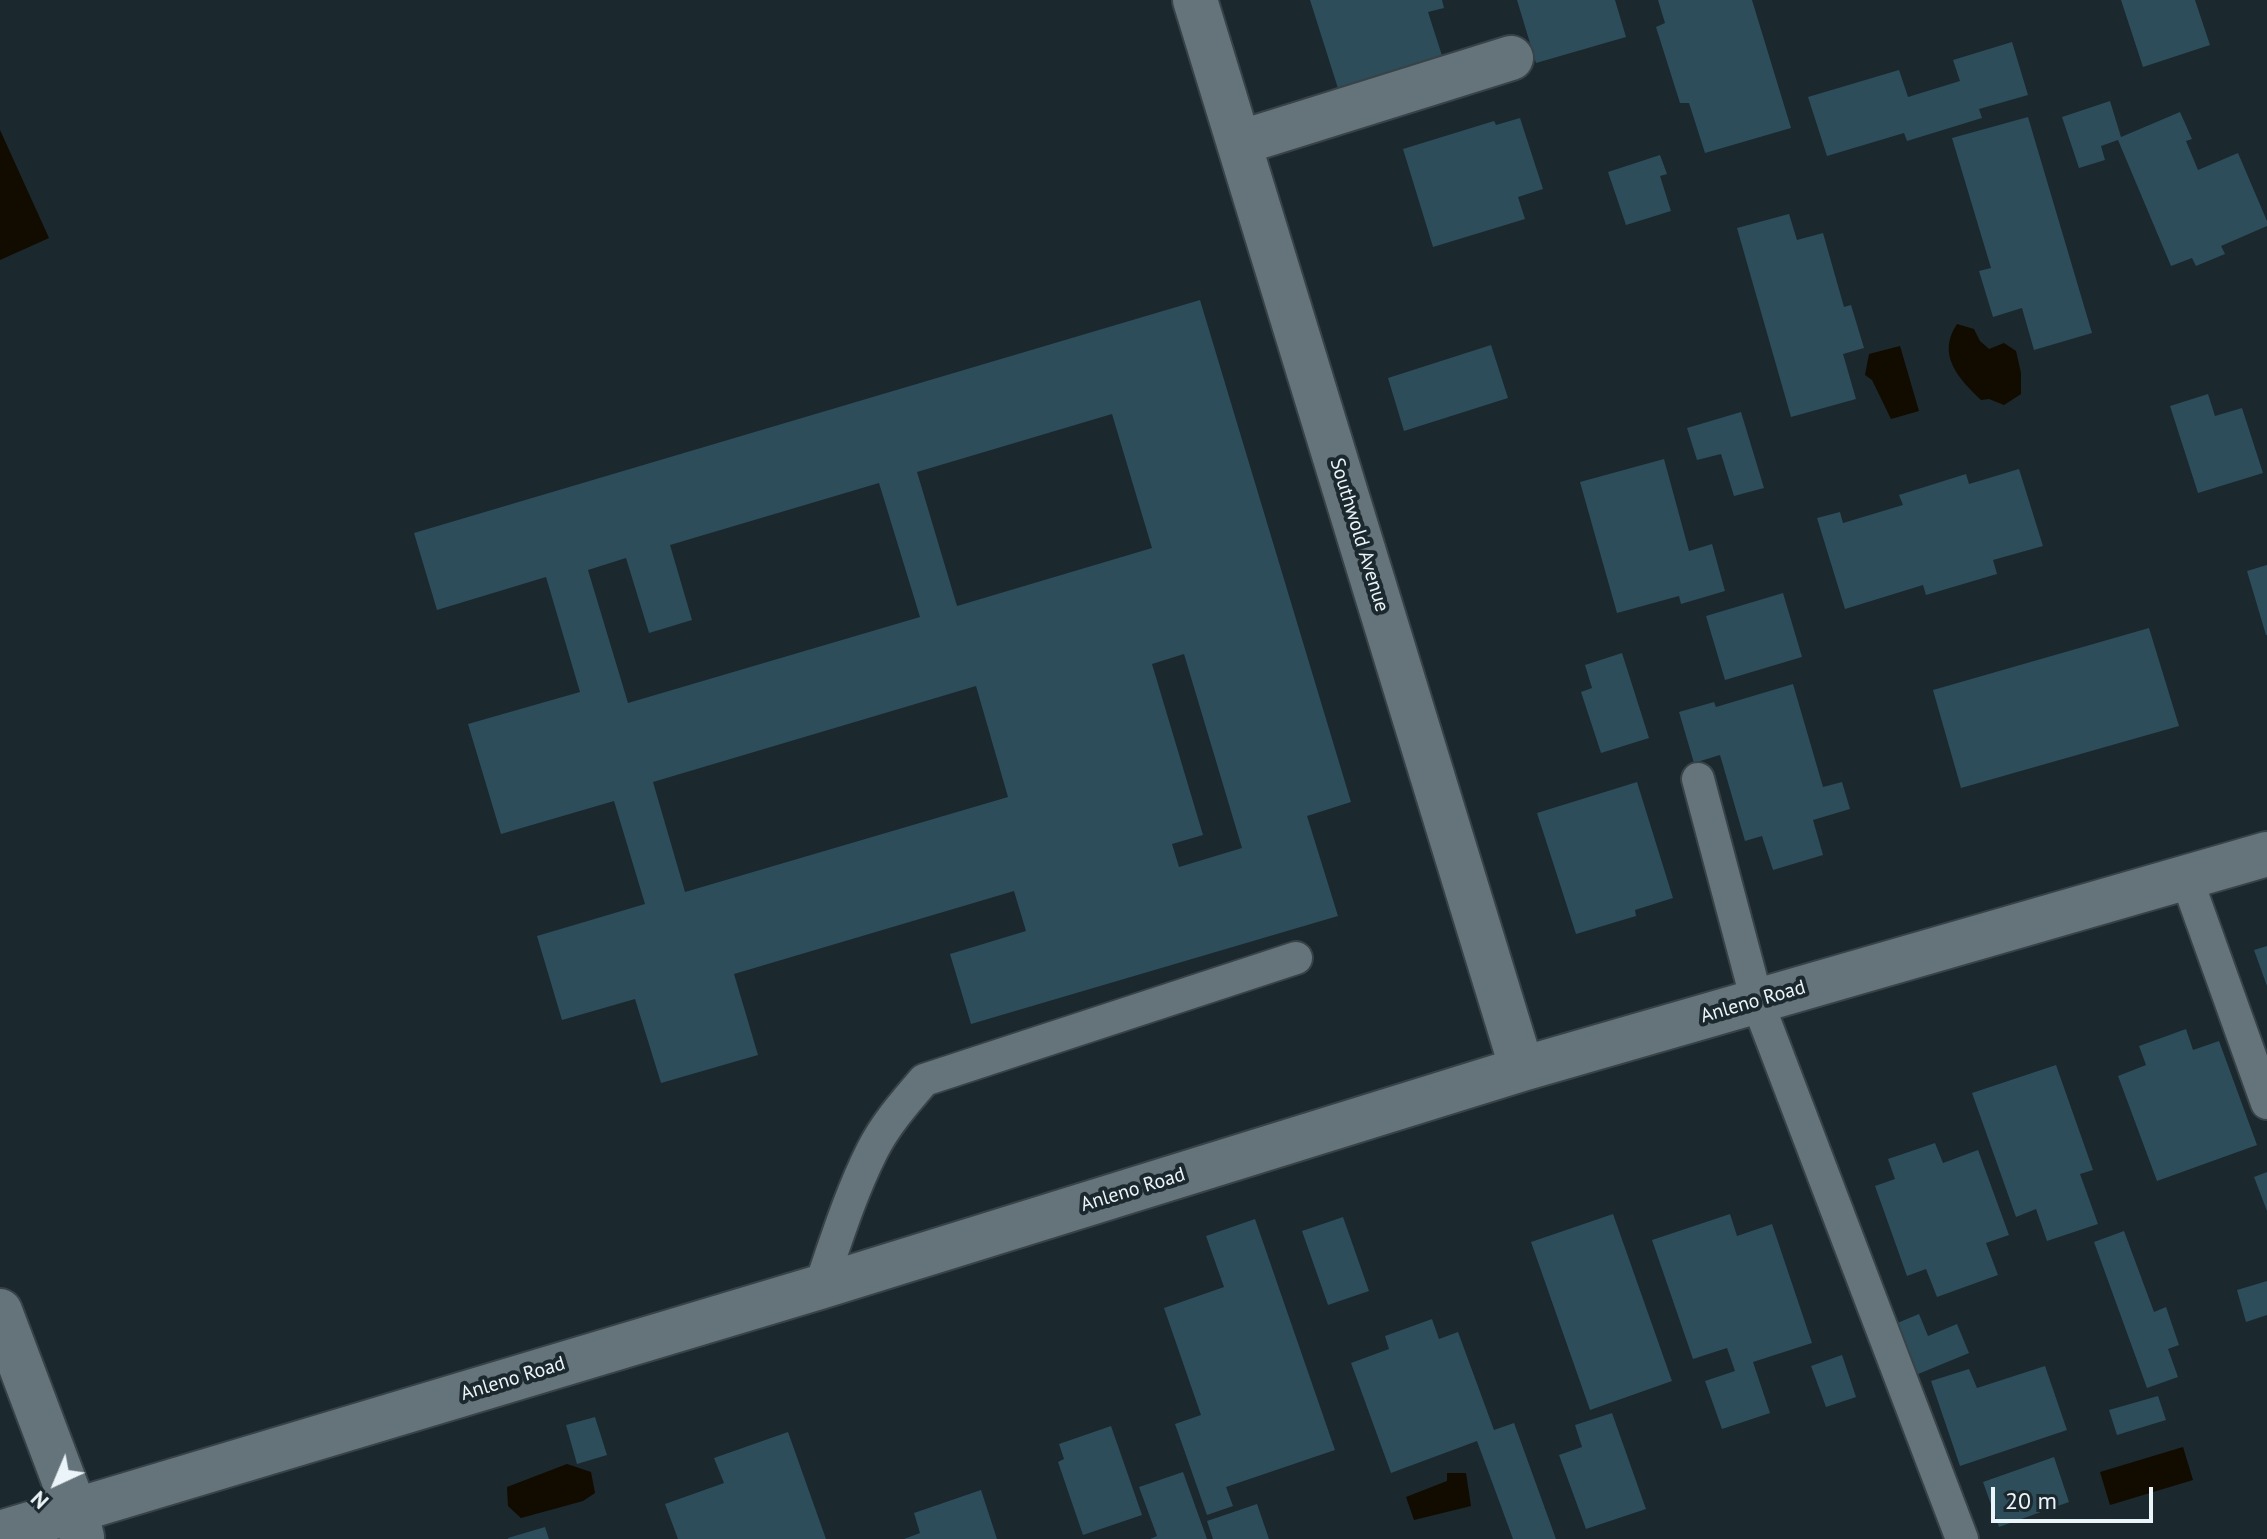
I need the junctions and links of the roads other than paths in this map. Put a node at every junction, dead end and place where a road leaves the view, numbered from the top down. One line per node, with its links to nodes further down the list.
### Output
1 (1195, 0): 3 (street, Southwold Avenue)
2 (1511, 58): 3 (street)
3 (1239, 143): 9 (street, Southwold Avenue)
4 (1698, 779): 8 (lane)
5 (2267, 854): 6 (street, Anleno Road)
6 (2186, 877): 8 (street, Anleno Road); 10 (lane)
7 (1296, 958): 11 (lane)
8 (1757, 1001): 9 (street, Anleno Road); 15 (lane)
9 (1522, 1069): 11 (street, Anleno Road)
10 (2267, 1103)
11 (820, 1287): 13 (street, Anleno Road)
12 (0, 1311): 13 (street)
13 (79, 1524): 14 (street, Anleno Road)
14 (0, 1533)
15 (1962, 1539)

